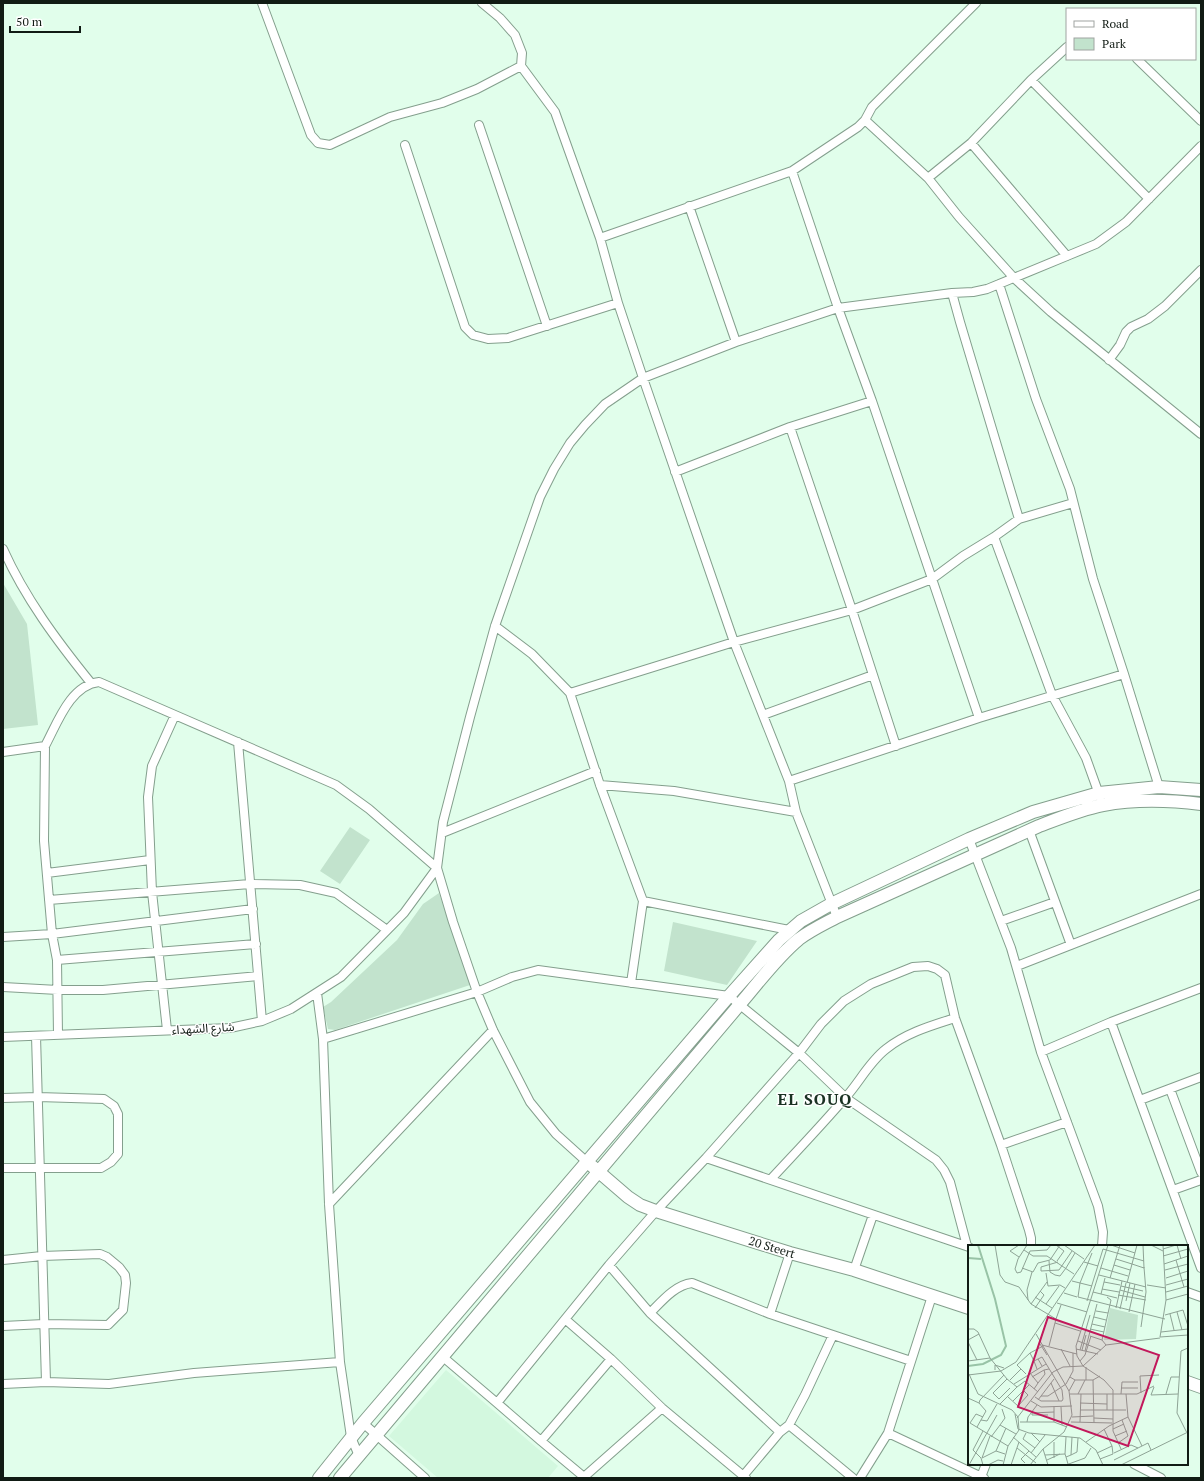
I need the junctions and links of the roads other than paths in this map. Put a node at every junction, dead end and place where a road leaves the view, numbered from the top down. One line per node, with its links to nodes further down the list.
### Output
1 (262, 3): 6 (street)
2 (482, 3): 6 (street)
3 (976, 3): 8 (street)
4 (1066, 48): 7 (street)
5 (1138, 60): 9 (street)
6 (521, 66): 18 (street)
7 (1031, 80): 11 (street); 16 (street)
8 (865, 120): 14 (street); 15 (street)
9 (1201, 121)
10 (479, 125): 26 (street)
11 (971, 143): 15 (street); 19 (street)
12 (405, 145): 26 (street)
13 (1201, 146): 16 (street)
14 (792, 171): 17 (street); 25 (street)
15 (928, 178): 21 (street)
16 (1148, 199): 19 (street)
17 (689, 206): 18 (street); 27 (street)
18 (600, 238): 24 (street)
19 (1068, 256): 21 (street)
20 (1201, 270): 28 (street)
21 (1014, 278): 22 (street); 28 (street)
22 (999, 284): 23 (street); 34 (street)
23 (952, 293): 25 (street); 35 (street)
24 (618, 303): 26 (street); 29 (street)
25 (838, 308): 27 (street); 30 (street)
26 (547, 326)
27 (736, 342): 29 (street)
28 (1109, 360): 32 (street)
29 (643, 378): 33 (street); 40 (street)
30 (872, 401): 31 (street); 38 (street)
31 (790, 427): 33 (street); 39 (street)
32 (1201, 434)
33 (675, 472): 41 (street)
34 (1073, 503): 35 (street); 42 (street)
35 (1019, 519): 36 (street)
36 (994, 537): 38 (street); 46 (street)
37 (3, 548): 44 (street)
38 (932, 579): 39 (street); 49 (street)
39 (852, 610): 41 (street); 43 (street)
40 (495, 626): 45 (street); 64 (street)
41 (734, 642): 45 (street); 48 (street)
42 (1124, 674): 46 (street); 57 (street)
43 (873, 675): 48 (street); 52 (street)
44 (91, 683): 47 (street); 51 (street)
45 (570, 692): 54 (street)
46 (1052, 695): 49 (street); 59 (street)
47 (175, 715): 50 (street); 67 (street)
48 (762, 715): 55 (street)
49 (979, 718): 52 (street)
50 (238, 742): 68 (street); 70 (street)
51 (45, 746): 53 (street); 69 (street)
52 (896, 746): 55 (street)
53 (3, 752)
54 (596, 771): 56 (street); 64 (street)
55 (789, 781): 62 (street)
56 (600, 785): 62 (street); 74 (street)
57 (1159, 787): 58 (street); 59 (street)
58 (1201, 790)
59 (1099, 792): 61 (street); 65 (street)
60 (1201, 804): 61 (street)
61 (1102, 805): 63 (street)
62 (796, 812): 76 (street)
63 (1029, 830): 66 (street); 75 (street)
64 (442, 833): 68 (street)
65 (969, 839): 66 (street); 76 (street)
66 (976, 855): 78 (street); 80 (street)
67 (150, 860): 69 (street); 71 (street)
68 (437, 868): 81 (street, شارع الشهداء); 96 (street)
69 (47, 873): 73 (street)
70 (250, 884): 71 (street); 77 (street); 81 (street)
71 (152, 892): 73 (street); 79 (street)
72 (1201, 894): 86 (street)
73 (49, 900): 83 (street)
74 (643, 901): 82 (street); 91 (street)
75 (1055, 902): 80 (street); 86 (street)
76 (831, 904): 78 (street); 82 (street)
77 (252, 909): 79 (street); 85 (street)
78 (837, 917): 99 (street)
79 (155, 921): 83 (street); 87 (street)
80 (1001, 921): 89 (street)
81 (388, 930): 97 (street, شارع الشهداء)
82 (789, 930): 98 (street)
83 (52, 934): 84 (street); 88 (street)
84 (3, 937)
85 (256, 944): 87 (street); 90 (street)
86 (1071, 945): 89 (street)
87 (159, 953): 88 (street); 92 (street)
88 (57, 960): 95 (street)
89 (1017, 966): 109 (street)
90 (258, 976): 92 (street); 101 (street)
91 (631, 982): 96 (street); 98 (street)
92 (162, 985): 95 (street); 103 (street)
93 (3, 987): 95 (street)
94 (1201, 988): 102 (street)
95 (58, 990): 105 (street)
96 (477, 992): 104 (street); 108 (street)
97 (317, 993): 101 (street, شارع الشهداء); 108 (street)
98 (729, 996): 99 (street); 120 (street)
99 (740, 1004): 110 (street); 123 (street)
100 (954, 1018): 110 (street); 115 (street); 118 (street)
101 (262, 1021): 103 (street, شارع الشهداء)
102 (1111, 1022): 109 (street); 116 (street)
103 (166, 1030): 105 (street, شارع الشهداء)
104 (494, 1030): 120 (street); 128 (street)
105 (58, 1035): 106 (street, شارع الشهداء)
106 (36, 1036): 107 (street, شارع الشهداء); 113 (street)
107 (3, 1037)
108 (323, 1039): 128 (street)
109 (1041, 1052): 117 (street)
110 (798, 1053): 115 (street); 119 (street)
111 (1201, 1077): 112 (street)
112 (1170, 1089): 116 (street); 124 (street)
113 (38, 1097): 114 (street); 122 (street); 122 (street)
114 (3, 1098)
115 (846, 1098): 125 (street); 133 (street)
116 (1140, 1100): 127 (street)
117 (1067, 1122): 118 (street); 132 (street)
118 (1000, 1145): 131 (street)
119 (706, 1158): 125 (street); 129 (street)
120 (587, 1162): 123 (street, 20 Steert); 160 (street)
121 (3, 1168): 122 (street)
122 (40, 1168): 135 (street)
123 (598, 1170): 129 (street, 20 Steert); 150 (street)
124 (1201, 1172)
125 (771, 1179): 130 (street)
126 (1201, 1180): 127 (street)
127 (1173, 1190): 138 (street)
128 (330, 1204): 153 (street)
129 (656, 1211): 134 (street, 20 Steert); 137 (street)
130 (873, 1215): 133 (street); 139 (street)
131 (1031, 1245)
132 (1102, 1245)
133 (968, 1247)
134 (790, 1253): 139 (street, 20 Steert); 145 (street)
135 (42, 1256): 136 (street); 147 (street); 147 (street)
136 (3, 1260)
137 (609, 1265): 144 (street); 146 (street)
138 (1201, 1268)
139 (854, 1270): 141 (street, 20 Steert)
140 (1188, 1292): 142 (street)
141 (932, 1296): 143 (street, 20 Steert); 152 (street)
142 (1201, 1297)
143 (968, 1308)
144 (650, 1313): 145 (street); 162 (street)
145 (770, 1314): 149 (street)
146 (565, 1319): 151 (street); 158 (street)
147 (44, 1324): 148 (street); 154 (street)
148 (3, 1326)
149 (833, 1335): 152 (street); 161 (street)
150 (443, 1357): 158 (street); 164 (street)
151 (611, 1359): 159 (street); 166 (street)
152 (911, 1361): 163 (street)
153 (340, 1362): 154 (street); 165 (street)
154 (46, 1382): 156 (street)
155 (1188, 1382): 157 (street)
156 (3, 1384)
157 (1201, 1387)
158 (497, 1403): 166 (street)
159 (662, 1408): 170 (street); 175 (street)
160 (363, 1423): 164 (street); 165 (street)
161 (789, 1425): 162 (street); 176 (street)
162 (780, 1432): 170 (street)
163 (888, 1433): 171 (street); 177 (street)
164 (377, 1434): 167 (street); 174 (street)
165 (351, 1437): 167 (street); 172 (street)
166 (541, 1441): 175 (street)
167 (359, 1456): 173 (street)
168 (986, 1465): 171 (street)
169 (1136, 1465): 178 (street)
170 (745, 1477)
171 (983, 1477)
172 (319, 1478)
173 (340, 1478)
174 (425, 1478)
175 (584, 1478)
176 (854, 1478)
177 (860, 1478)
178 (1162, 1478)

